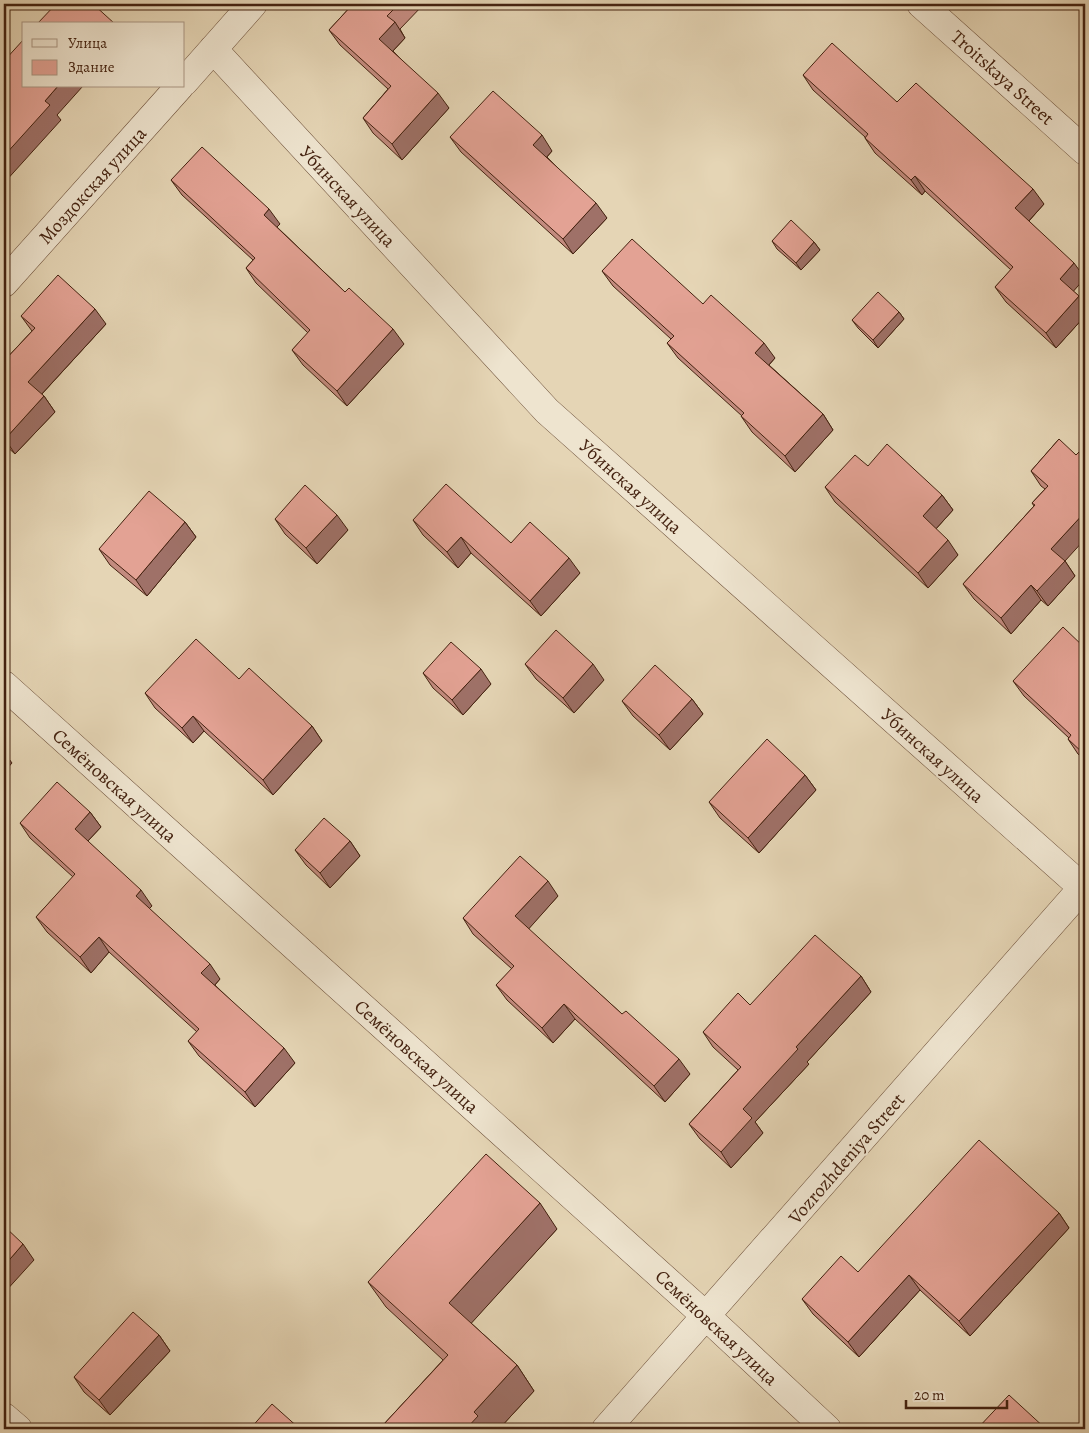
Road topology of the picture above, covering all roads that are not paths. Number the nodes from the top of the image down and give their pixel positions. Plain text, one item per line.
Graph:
1 (253, 4) edge
2 (920, 4) edge
3 (213, 49) junction
4 (185, 81) edge
5 (178, 88) edge
6 (1085, 151) edge
7 (4, 283) edge
8 (4, 685) edge
9 (1084, 887) edge
10 (707, 1317) junction
11 (4, 1417) edge
12 (18, 1429) edge
13 (606, 1429) edge
14 (827, 1429) edge

1 - 3 street
2 - 6 street, Troitskaya Street
3 - 4 street
3 - 9 street, Убинская улица
5 - 7 street, Моздокская улица
8 - 10 street, Семёновская улица
9 - 10 street, Vozrozhdeniya Street
10 - 13 street, Vozrozhdeniya Street
10 - 14 street, Семёновская улица
11 - 12 street

